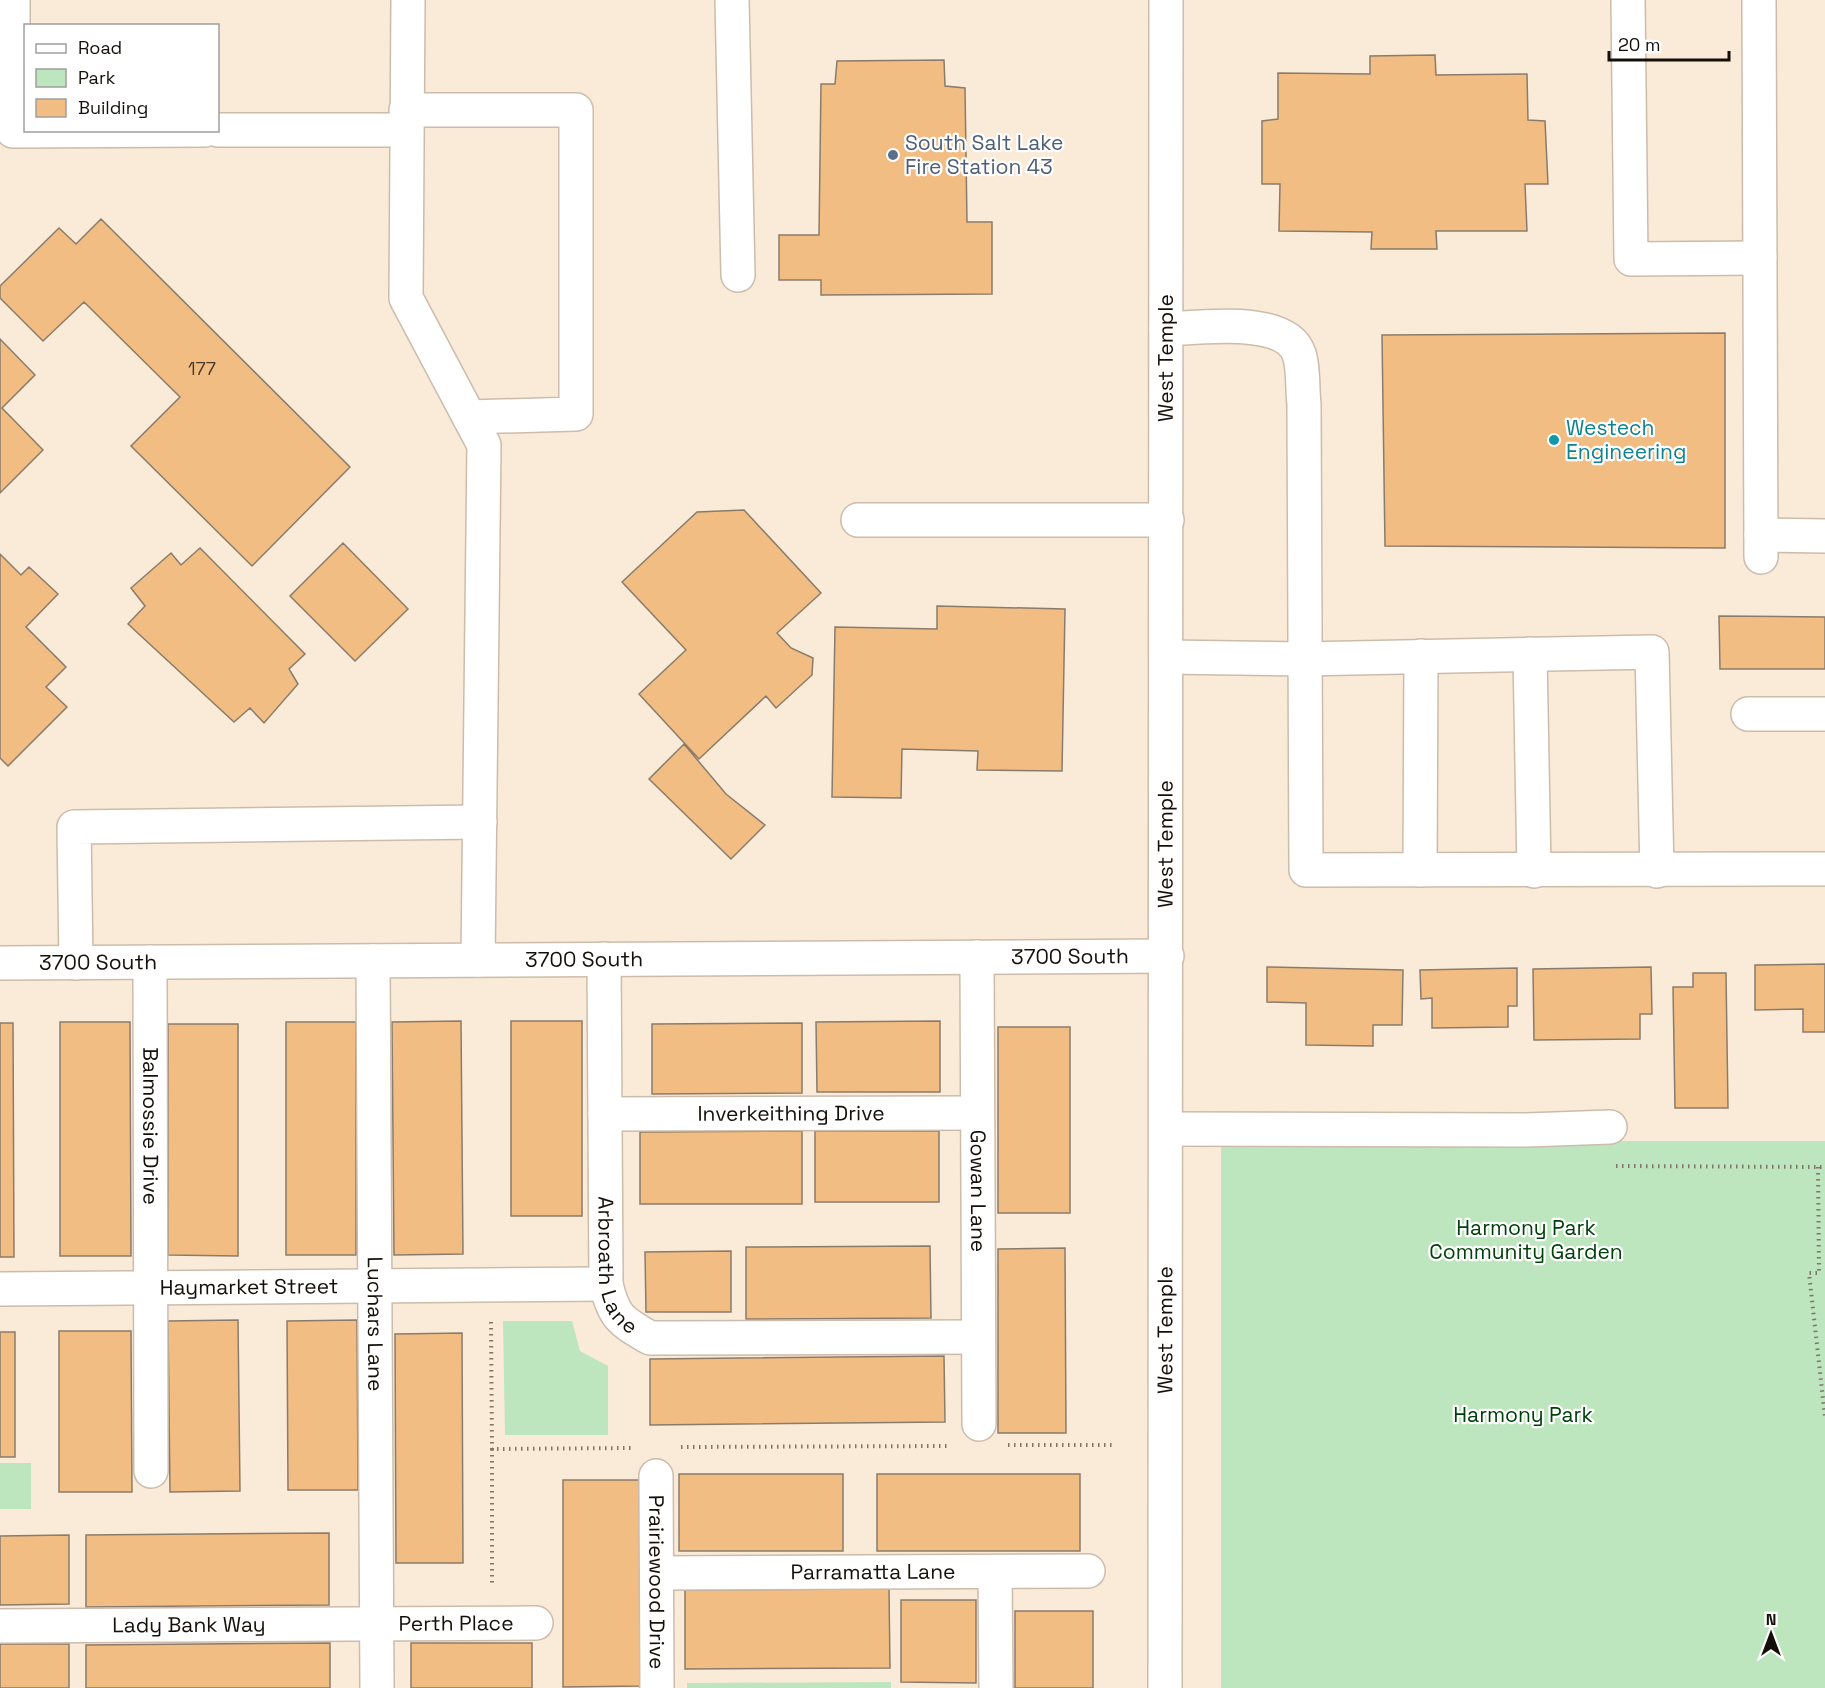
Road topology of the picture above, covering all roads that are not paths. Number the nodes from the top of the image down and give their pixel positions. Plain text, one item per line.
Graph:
1 (13, 0) edge
2 (408, 0) edge
3 (732, 0) edge
4 (1166, 0) edge
5 (1628, 0) edge
6 (1759, 0) edge
7 (406, 120) junction
8 (219, 130) edge
9 (24, 131) edge
10 (1760, 258) junction
11 (738, 274) dead end
12 (1166, 330) junction
13 (469, 417) junction
14 (858, 520) dead end
15 (1167, 520) junction
16 (1825, 536) edge
17 (1530, 654) junction
18 (1420, 656) junction
19 (1167, 657) junction
20 (1303, 659) junction
21 (1748, 714) dead end
22 (1825, 714) edge
23 (480, 822) junction
24 (1825, 869) edge
25 (1420, 870) junction
26 (1534, 871) junction
27 (1657, 871) junction
28 (1167, 956) junction
29 (977, 957) junction
30 (604, 959) junction
31 (478, 960) junction
32 (373, 961) junction
33 (150, 962) junction
34 (0, 963) edge
35 (76, 963) junction
36 (978, 1113) junction
37 (605, 1114) junction
38 (1610, 1127) dead end
39 (1167, 1130) junction
40 (606, 1284) junction
41 (375, 1286) junction
42 (150, 1288) junction
43 (0, 1289) edge
44 (978, 1337) junction
45 (969, 1435) road end
46 (151, 1471) dead end
47 (656, 1476) dead end
48 (1088, 1571) dead end
49 (995, 1572) junction
50 (657, 1573) junction
51 (377, 1623) junction
52 (536, 1623) dead end
53 (0, 1626) edge
54 (377, 1688) edge
55 (657, 1688) edge
56 (996, 1688) edge
57 (1165, 1688) edge

1 - 9 street
2 - 7 street
3 - 11 street
4 - 12 street, West Temple
5 - 10 street
6 - 10 street
7 - 8 street
7 - 13 street
7 - 13 street
10 - 16 street
12 - 15 street, West Temple
12 - 20 street
13 - 23 street
14 - 15 street
15 - 19 street, West Temple
17 - 18 street
17 - 26 street
17 - 27 street
18 - 20 street
18 - 25 street
19 - 20 street
19 - 28 street, West Temple
20 - 25 street
21 - 22 street
23 - 31 street
23 - 35 street
24 - 27 street
25 - 26 street
26 - 27 street
28 - 29 street, 3700 South
28 - 39 street, West Temple
29 - 30 street, 3700 South
29 - 36 street, Gowan Lane
30 - 31 street, 3700 South
30 - 37 street, Arbroath Lane
31 - 32 street, 3700 South
32 - 33 street, 3700 South
32 - 41 street, Luchars Lane
33 - 35 street, 3700 South
33 - 42 street, Balmossie Drive
34 - 35 street, 3700 South
36 - 37 street, Inverkeithing Drive
36 - 44 street, Gowan Lane
37 - 40 street, Arbroath Lane
38 - 39 street
39 - 57 street, West Temple
40 - 41 street, Haymarket Street
40 - 44 street, Arbroath Lane
41 - 42 street, Haymarket Street
41 - 51 street, Luchars Lane
42 - 43 street, Haymarket Street
42 - 46 street, Balmossie Drive
44 - 45 street, Gowan Lane
47 - 50 street, Prairiewood Drive
48 - 49 street, Parramatta Lane
49 - 50 street, Parramatta Lane
49 - 56 street
50 - 55 street, Prairiewood Drive
51 - 52 street, Perth Place
51 - 53 street, Lady Bank Way
51 - 54 street, Luchars Lane

